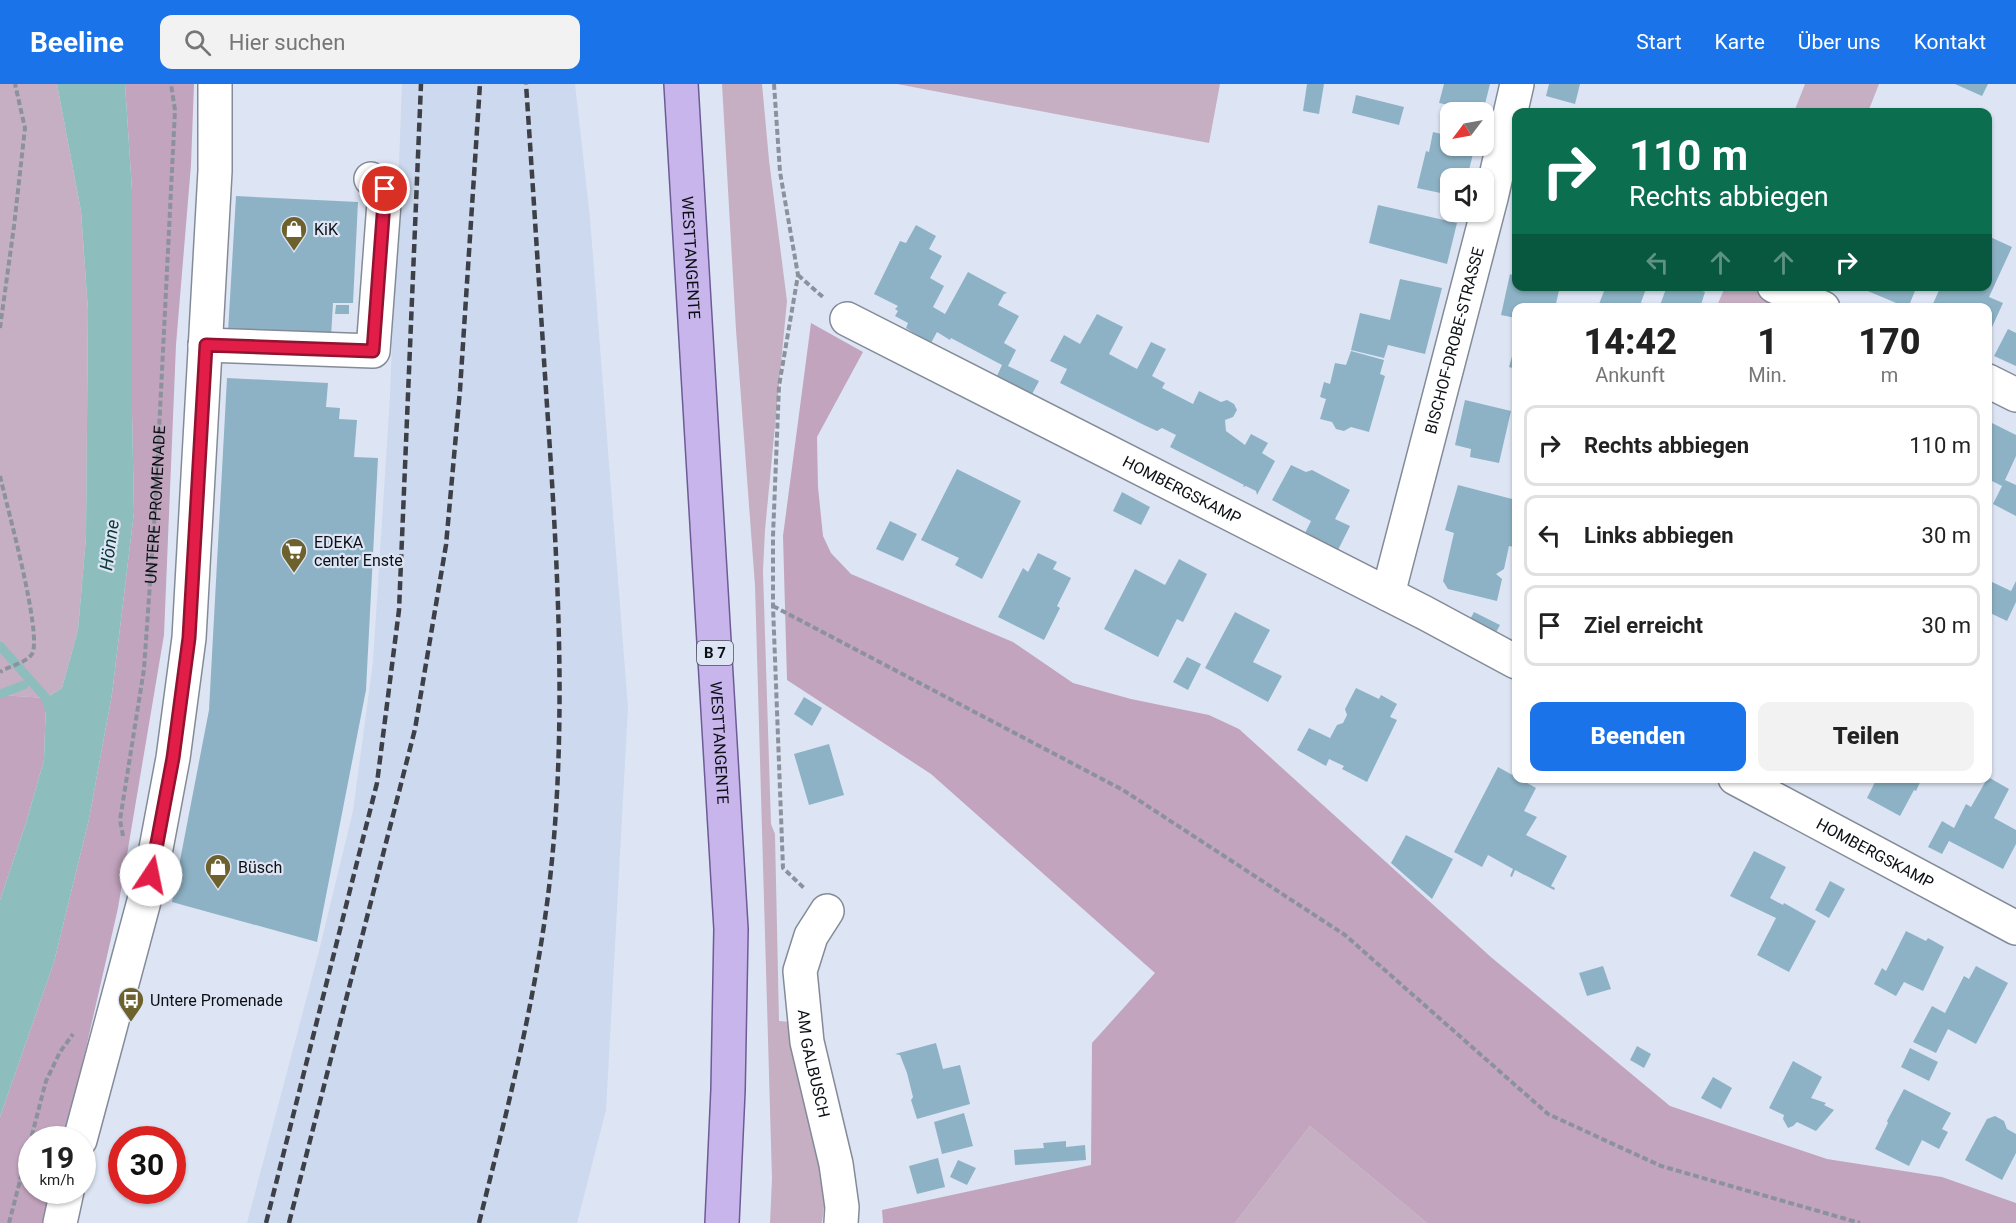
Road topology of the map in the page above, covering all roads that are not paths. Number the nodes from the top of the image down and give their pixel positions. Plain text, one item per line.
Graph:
1 (215, 84) edge
2 (681, 84) edge
3 (1517, 84) edge
4 (1514, 108) edge
5 (1512, 129) edge
6 (371, 179) dead end
7 (1504, 201) edge
8 (1785, 291) edge
9 (1812, 303) edge
10 (847, 319) dead end
11 (206, 345) junction
12 (1992, 383) edge
13 (2016, 395) edge
14 (1388, 594) junction
15 (1512, 660) edge
16 (1745, 783) edge
17 (827, 911) road end
18 (2016, 928) edge
19 (84, 1126) edge
20 (64, 1204) edge
21 (60, 1223) edge
22 (722, 1223) edge
23 (841, 1223) edge

1 - 11 street
2 - 22 main road, WESTTANGENTE / B 7
3 - 4 street, BISCHOF-DROBE-STRASSE
5 - 7 street, BISCHOF-DROBE-STRASSE
6 - 11 street
7 - 14 street, BISCHOF-DROBE-STRASSE
8 - 9 street
10 - 14 street, HOMBERGSKAMP
11 - 19 street
12 - 13 street
14 - 15 street, HOMBERGSKAMP
16 - 18 street, HOMBERGSKAMP
17 - 23 street, AM GALBUSCH
20 - 21 street

